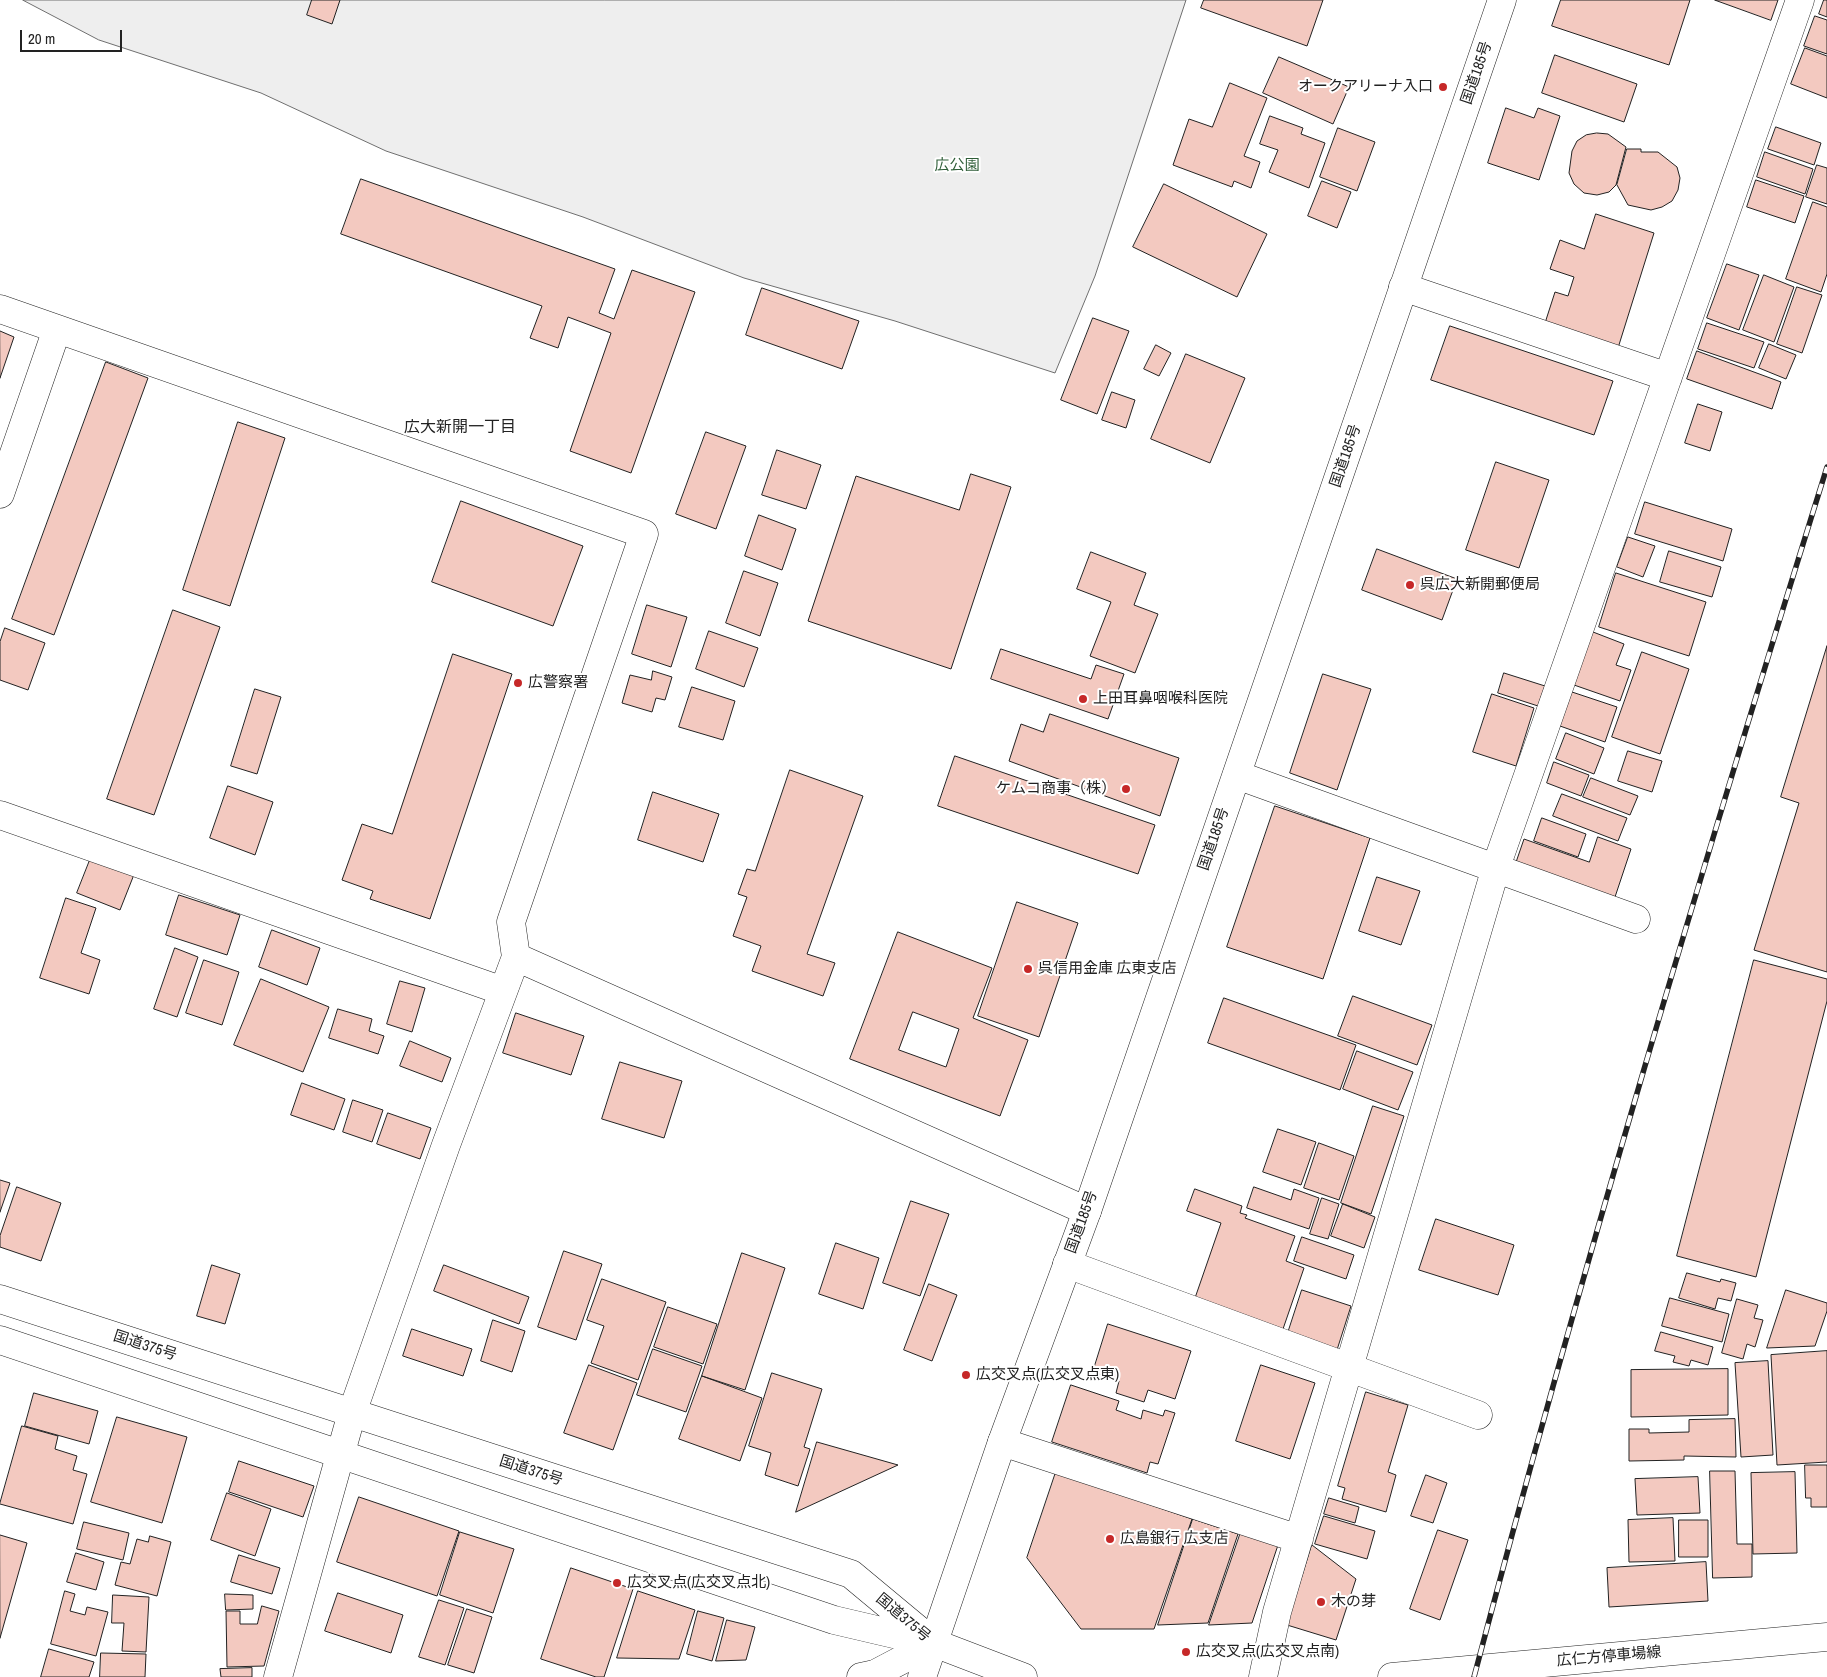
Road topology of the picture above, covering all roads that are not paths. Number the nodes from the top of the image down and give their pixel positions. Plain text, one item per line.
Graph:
1 (1502, 0) edge
2 (1800, 0) edge
3 (1403, 287) junction
4 (0, 309) edge
5 (57, 329) junction
6 (1668, 377) junction
7 (8, 447) edge
8 (0, 494) edge
9 (1236, 775) junction
10 (0, 815) edge
11 (1496, 868) junction
12 (1636, 919) dead end
13 (516, 957) junction
14 (503, 991) junction
15 (1087, 1211) junction
16 (1068, 1264) junction
17 (0, 1299) edge
18 (0, 1340) edge
19 (1350, 1367) junction
20 (352, 1414) junction
21 (1478, 1414) dead end
22 (1002, 1442) junction
23 (342, 1454) junction
24 (1299, 1539) junction
25 (1827, 1637) edge
26 (934, 1643) junction
27 (1430, 1675) edge
28 (278, 1677) edge
29 (861, 1677) edge
30 (922, 1677) edge
31 (1023, 1677) edge
32 (1263, 1677) edge
33 (1392, 1677) edge

1 - 3 main road, 国道185号
2 - 6 main road
3 - 6 main road
3 - 9 main road, 国道185号
4 - 5 main road
5 - 7 main road
5 - 13 main road
6 - 11 main road
7 - 8 main road
9 - 11 main road
9 - 15 main road, 国道185号
10 - 14 main road
11 - 12 main road
11 - 19 main road
13 - 14 main road
13 - 15 main road
14 - 20 main road
15 - 16 main road, 国道185号
16 - 19 main road
16 - 22 main road, 国道185号
17 - 20 main road, 国道375号
18 - 23 main road, 国道375号
19 - 21 main road
19 - 24 main road
20 - 23 main road
20 - 26 main road, 国道375号
22 - 24 main road
22 - 26 main road, 国道185号
23 - 26 main road, 国道375号
23 - 28 main road
24 - 32 main road
25 - 27 main road, 広仁方停車場線
26 - 29 main road
26 - 30 main road, 国道185号
26 - 31 main road
27 - 33 main road, 広仁方停車場線

